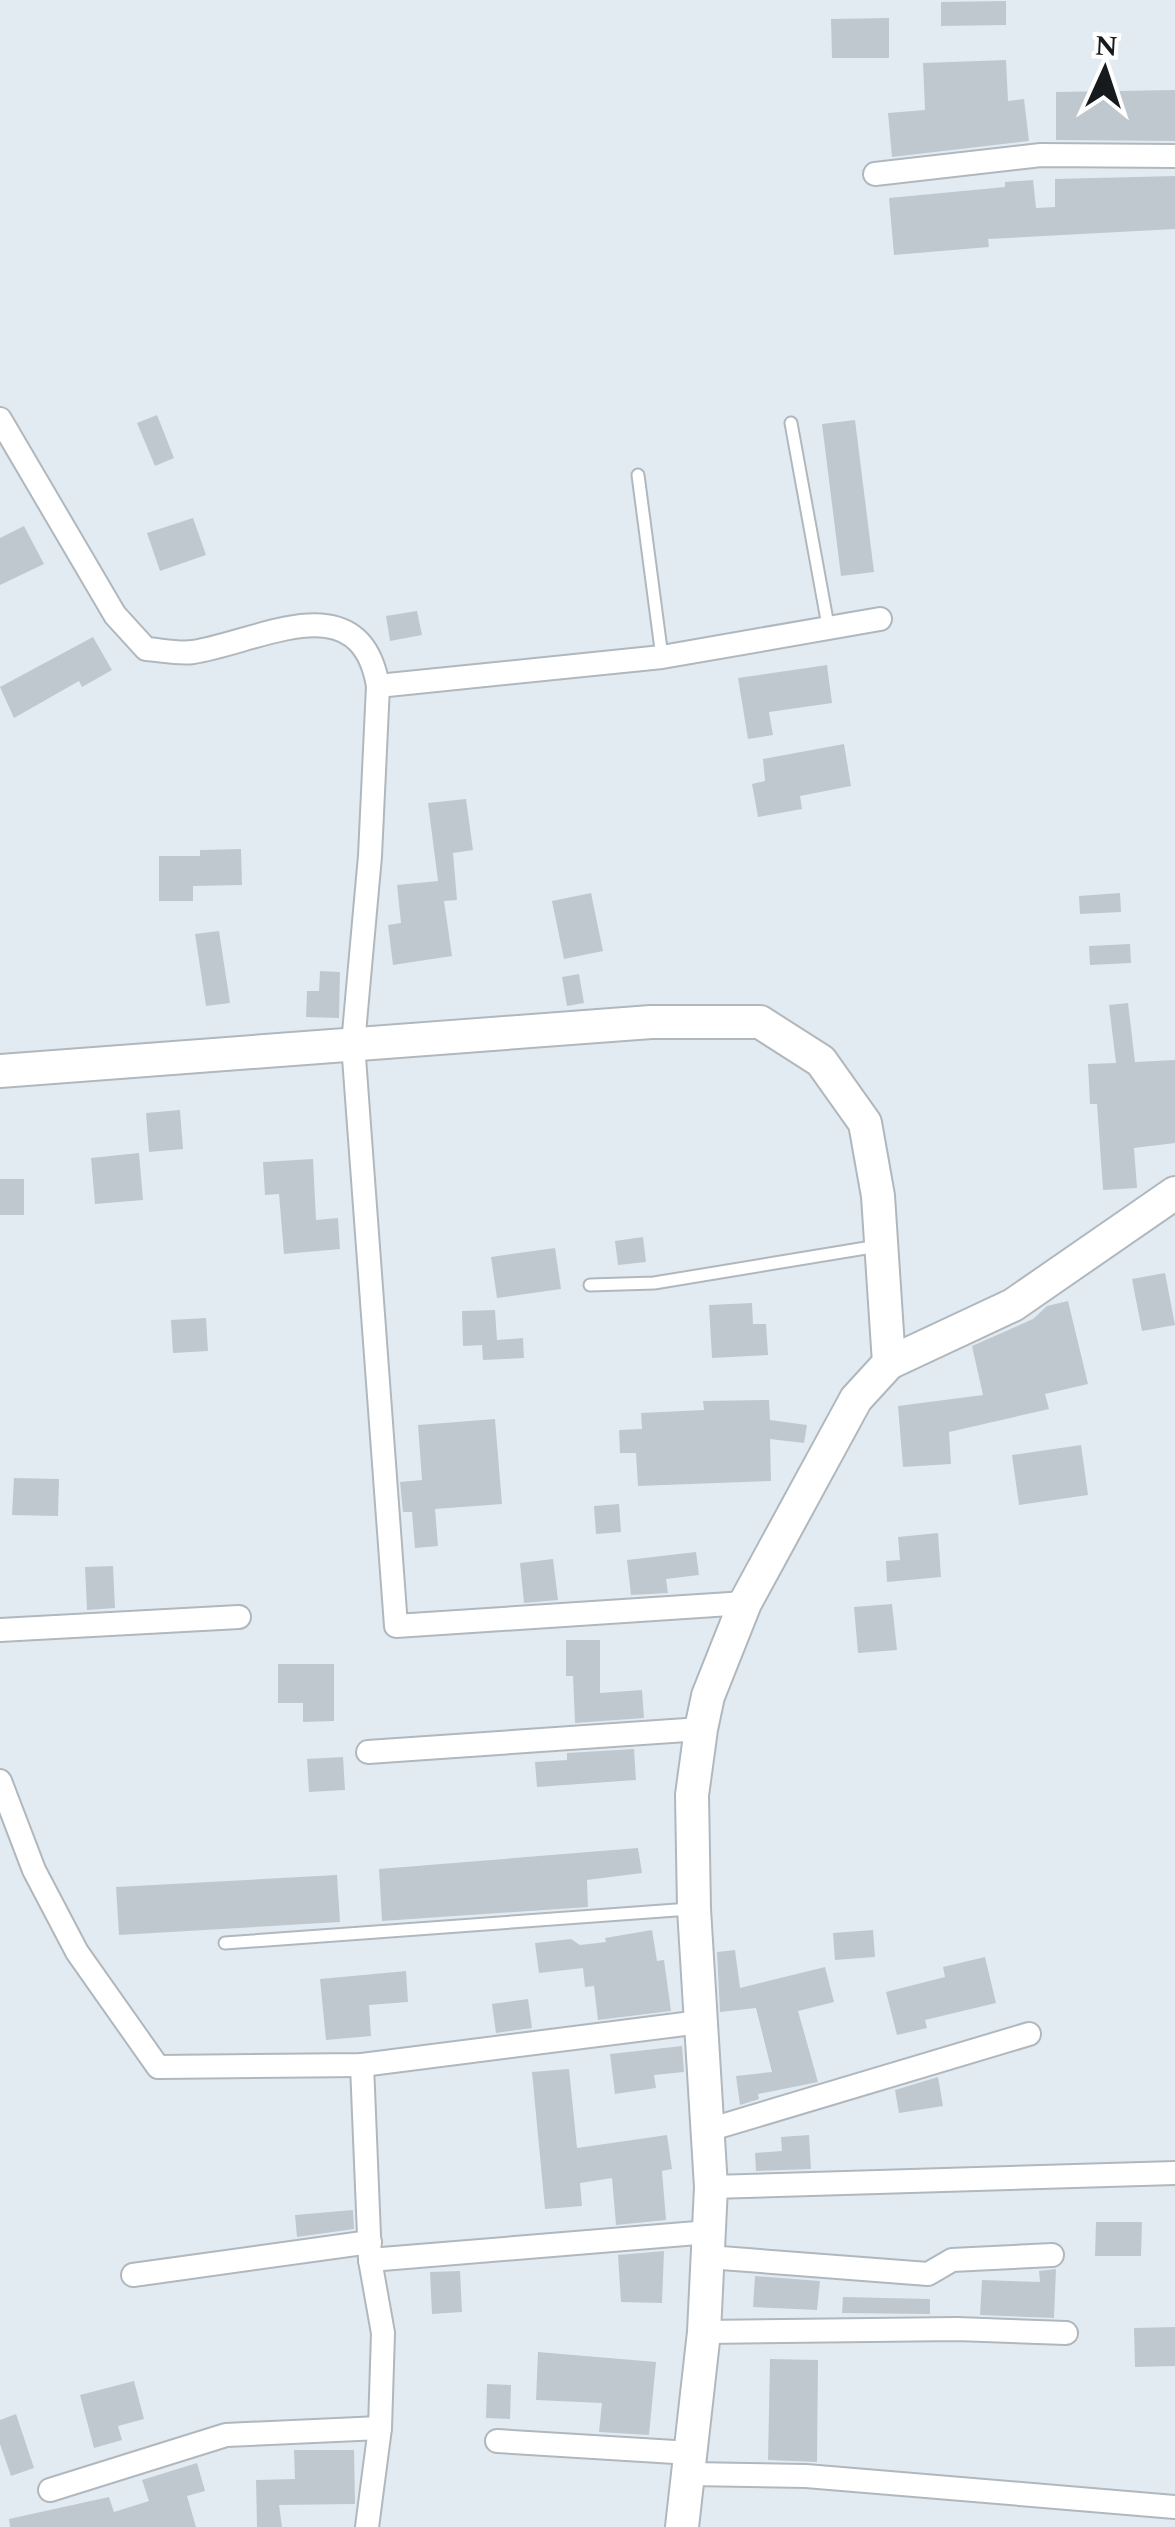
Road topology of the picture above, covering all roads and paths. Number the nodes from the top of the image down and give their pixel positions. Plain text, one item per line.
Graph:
1 (1175, 156) edge
2 (876, 174) dead end
3 (0, 419) edge
4 (791, 423) dead end
5 (638, 475) dead end
6 (880, 619) dead end
7 (830, 631) junction
8 (662, 657) junction
9 (378, 686) junction
10 (353, 1044) junction
11 (0, 1070) edge
12 (1175, 1192) edge
13 (882, 1245) junction
14 (590, 1285) dead end
15 (890, 1362) junction
16 (745, 1603) junction
17 (239, 1617) dead end
18 (0, 1630) edge
19 (701, 1729) junction
20 (368, 1752) dead end
21 (0, 1782) edge
22 (694, 1909) junction
23 (225, 1943) dead end
24 (700, 2022) junction
25 (1029, 2034) dead end
26 (362, 2065) junction
27 (708, 2130) junction
28 (1175, 2173) edge
29 (711, 2187) junction
30 (708, 2244) junction
31 (370, 2251) junction
32 (1052, 2255) dead end
33 (133, 2275) dead end
34 (704, 2332) junction
35 (1066, 2333) dead end
36 (380, 2428) junction
37 (497, 2441) dead end
38 (690, 2463) junction
39 (50, 2490) dead end
40 (1175, 2507) edge
41 (367, 2527) edge
42 (682, 2527) edge

1 - 2 street
3 - 9 street
4 - 7 lane
5 - 8 lane
6 - 7 street
7 - 8 street
8 - 9 street
9 - 10 street
10 - 11 street
10 - 13 street
10 - 16 street
12 - 15 street
13 - 14 lane
13 - 15 street
15 - 16 street
16 - 19 street
17 - 18 street
19 - 20 street
19 - 22 street
21 - 26 street
22 - 23 lane
22 - 24 street
24 - 26 street
24 - 27 street
25 - 27 street
26 - 31 street
27 - 29 street
28 - 29 street
29 - 30 street
30 - 31 street
30 - 32 street
30 - 34 street
31 - 33 street
31 - 36 street
34 - 35 street
34 - 38 street
36 - 39 street
36 - 41 street
37 - 38 street
38 - 40 street
38 - 42 street

